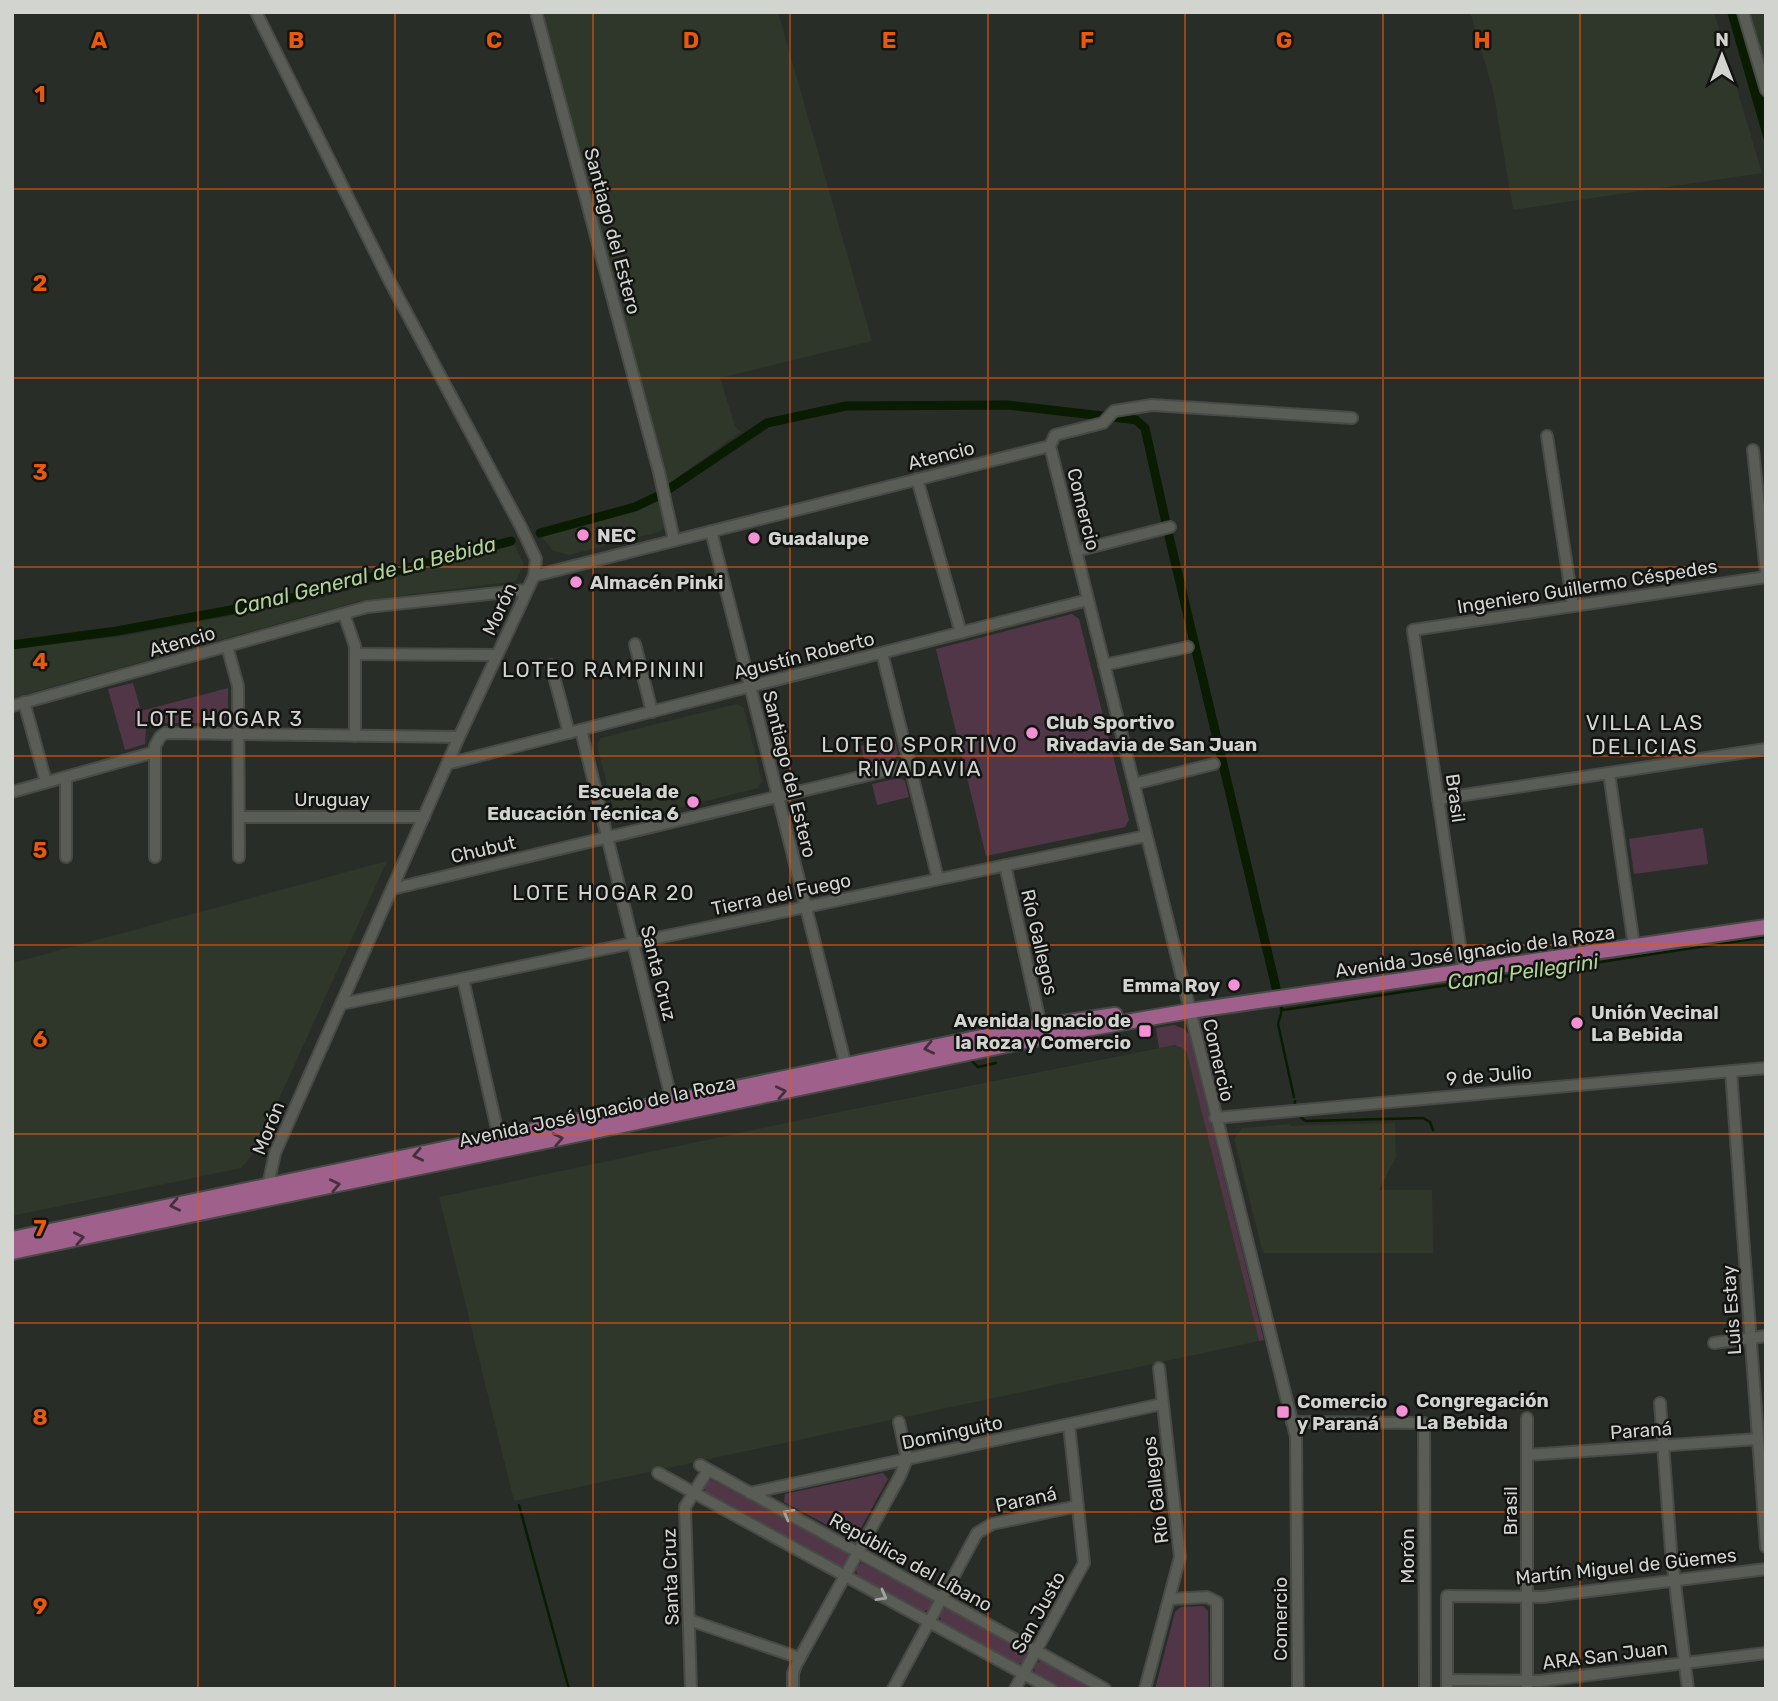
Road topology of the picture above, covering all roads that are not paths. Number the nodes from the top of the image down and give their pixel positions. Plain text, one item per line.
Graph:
1 (256, 12) edge
2 (536, 12) edge
3 (1744, 12) edge
4 (1766, 90) edge
5 (1352, 418) dead end
6 (1547, 436) dead end
7 (1050, 446) junction
8 (1753, 450) dead end
9 (918, 479) junction
10 (1170, 527) dead end
11 (711, 531) junction
12 (674, 540) junction
13 (1076, 551) junction
14 (1766, 575) edge
15 (534, 576) junction
16 (527, 590) junction
17 (1088, 600) junction
18 (1573, 606) junction
19 (344, 614) junction
20 (1413, 630) joint
21 (961, 633) junction
22 (635, 644) dead end
23 (227, 646) junction
24 (1188, 647) dead end
25 (882, 653) junction
26 (355, 654) junction
27 (496, 655) junction
28 (551, 665) dead end
29 (1104, 665) junction
30 (750, 687) junction
31 (24, 702) junction
32 (12, 706) edge
33 (652, 712) junction
34 (575, 731) junction
35 (239, 734) junction
36 (355, 736) junction
37 (459, 737) junction
38 (1766, 750) edge
39 (155, 752) junction
40 (447, 764) junction
41 (1214, 764) dead end
42 (910, 765) junction
43 (1609, 773) junction
44 (66, 777) junction
45 (46, 782) junction
46 (1134, 784) junction
47 (12, 792) edge
48 (778, 797) junction
49 (1438, 799) junction
50 (239, 817) junction
51 (424, 817) junction
52 (1146, 836) junction
53 (607, 838) junction
54 (66, 857) dead end
55 (155, 857) dead end
56 (239, 857) dead end
57 (1005, 865) junction
58 (938, 879) junction
59 (392, 889) junction
60 (806, 907) junction
61 (1766, 927) edge
62 (633, 943) junction
63 (1634, 946) junction
64 (1464, 972) junction
65 (463, 979) junction
66 (341, 1004) junction
67 (1190, 1011) junction
68 (1041, 1026) junction
69 (846, 1066) junction
70 (1766, 1068) edge
71 (1731, 1071) junction
72 (672, 1102) junction
73 (1215, 1118) junction
74 (499, 1138) junction
75 (267, 1193) junction
76 (12, 1239) edge
77 (12, 1252) edge
78 (1766, 1336) edge
79 (1751, 1338) junction
80 (1714, 1343) dead end
81 (1159, 1368) dead end
82 (1660, 1403) dead end
83 (1162, 1405) junction
84 (1527, 1418) dead end
85 (899, 1422) dead end
86 (1292, 1422) junction
87 (1069, 1424) junction
88 (1758, 1439) junction
89 (1663, 1446) junction
90 (1527, 1455) junction
91 (907, 1459) junction
92 (704, 1468) joint
93 (658, 1473) dead end
94 (694, 1493) junction
95 (750, 1493) junction
96 (1078, 1506) junction
97 (1766, 1547) edge
98 (859, 1553) junction
99 (1766, 1569) edge
100 (846, 1576) junction
101 (1675, 1580) junction
102 (1527, 1597) junction
103 (942, 1599) junction
104 (1169, 1599) junction
105 (689, 1620) junction
106 (929, 1622) junction
107 (1036, 1651) junction
108 (1766, 1653) edge
109 (800, 1658) junction
110 (1685, 1663) junction
111 (1024, 1674) junction
112 (1447, 1684) edge
113 (1527, 1685) edge
114 (691, 1689) edge
115 (793, 1689) edge
116 (893, 1689) edge
117 (1015, 1689) edge
118 (1051, 1689) edge
119 (1105, 1689) edge
120 (1145, 1689) edge
121 (1217, 1689) edge
122 (1298, 1689) edge
123 (1425, 1689) edge
124 (1688, 1689) edge

1 - 15 street, Morón
2 - 12 street, Santiago del Estero
3 - 4 street
5 - 7 street, Atencio
6 - 18 street
7 - 9 street, Atencio
7 - 13 street, Comercio
8 - 14 street
9 - 11 street, Atencio
9 - 21 street
10 - 13 street
11 - 12 street, Atencio
11 - 30 street, Santiago del Estero
12 - 15 street, Atencio
13 - 17 street, Comercio
14 - 18 street, Ingeniero Guillermo Céspedes
15 - 16 street, Morón
16 - 19 street, Atencio
16 - 27 street, Morón
17 - 21 street, Agustín Roberto
17 - 29 street, Comercio
18 - 20 street, Ingeniero Guillermo Céspedes
19 - 23 street, Atencio
19 - 26 street
20 - 49 street, Brasil
21 - 25 street, Agustín Roberto
22 - 33 street
23 - 31 street, Atencio
23 - 35 street
24 - 29 street
25 - 30 street, Agustín Roberto
25 - 42 street
26 - 27 street
26 - 36 street
27 - 37 street, Morón
28 - 34 street, Santa Cruz
29 - 46 street, Comercio
30 - 33 street, Agustín Roberto
30 - 48 street, Santiago del Estero
31 - 32 street, Atencio
31 - 45 street
33 - 34 street, Agustín Roberto
34 - 40 street, Agustín Roberto
34 - 53 street, Santa Cruz
35 - 36 street
35 - 39 street
35 - 50 street
36 - 37 street
37 - 40 street, Morón
38 - 43 street
39 - 44 street
39 - 55 street
40 - 51 street, Morón
41 - 46 street
42 - 48 street, Chubut
42 - 58 street
43 - 49 street
43 - 63 street
44 - 45 street
44 - 54 street
45 - 47 street
46 - 52 street, Comercio
48 - 53 street, Chubut
48 - 60 street, Santiago del Estero
49 - 64 street, Brasil
50 - 51 street, Uruguay
50 - 56 street
51 - 59 street, Morón
52 - 57 street, Tierra del Fuego
52 - 67 street, Comercio
53 - 59 street, Chubut
53 - 62 street, Santa Cruz
57 - 58 street, Tierra del Fuego
57 - 68 street, Río Gallegos
58 - 60 street, Tierra del Fuego
59 - 66 street, Morón
60 - 62 street, Tierra del Fuego
60 - 69 street, Santiago del Estero
61 - 63 main road, Avenida José Ignacio de la Roza
62 - 65 street, Tierra del Fuego
62 - 72 street, Santa Cruz
63 - 64 main road, Avenida José Ignacio de la Roza
64 - 67 main road, Avenida José Ignacio de la Roza
65 - 66 street, Tierra del Fuego
65 - 74 street
66 - 75 street, Morón
67 - 68 main road, Avenida José Ignacio de la Roza
67 - 73 street, Comercio
75 -> 67 main road, Avenida José Ignacio de la Roza
68 -> 69 main road, Avenida José Ignacio de la Roza
69 - 72 main road, Avenida José Ignacio de la Roza
70 - 71 street, 9 de Julio
71 - 73 street, 9 de Julio
71 - 79 street, Luis Estay
72 - 74 main road, Avenida José Ignacio de la Roza
73 - 86 street, Comercio
74 -> 75 main road, Avenida José Ignacio de la Roza
75 -> 76 main road, Avenida José Ignacio de la Roza
77 -> 75 main road, Avenida José Ignacio de la Roza
78 - 79 street
79 - 80 street
79 - 88 street, Luis Estay
81 - 83 street, Río Gallegos
82 - 89 street
83 - 87 street, Dominguito
83 - 104 street, Río Gallegos
84 - 90 street, Brasil
85 - 91 street
86 - 122 street, Comercio
86 - 123 street, Morón
87 - 91 street, Dominguito
87 - 96 street, San Justo
88 - 89 street, Paraná
88 - 97 street, Luis Estay
89 - 90 street, Paraná
89 - 101 street
90 - 102 street, Brasil
91 - 95 street, Dominguito
91 - 98 street
92 - 94 street, Santa Cruz
92 - 95 street, República del Líbano
93 - 94 street
94 - 100 street
94 - 105 street, Santa Cruz
98 -> 95 street, República del Líbano
96 - 103 street, Paraná
96 - 107 street, San Justo
98 - 100 street
98 - 103 street, República del Líbano
99 - 101 street, Martín Miguel de Güemes
100 -> 106 street
100 - 109 street
101 - 102 street, Martín Miguel de Güemes
101 - 110 street
102 - 112 street, Martín Miguel de Güemes
102 - 113 street, Brasil
103 - 106 street
103 - 107 street, República del Líbano
104 - 120 street, Río Gallegos
104 - 121 street
105 - 109 street
105 - 114 street, Santa Cruz
106 - 111 street
106 - 116 street
107 - 111 street, San Justo
107 - 119 street, República del Líbano
108 - 110 street, ARA San Juan
109 - 115 street
110 - 113 street, ARA San Juan
110 - 124 street
111 - 117 street, San Justo
111 - 118 street
112 - 113 street, ARA San Juan

